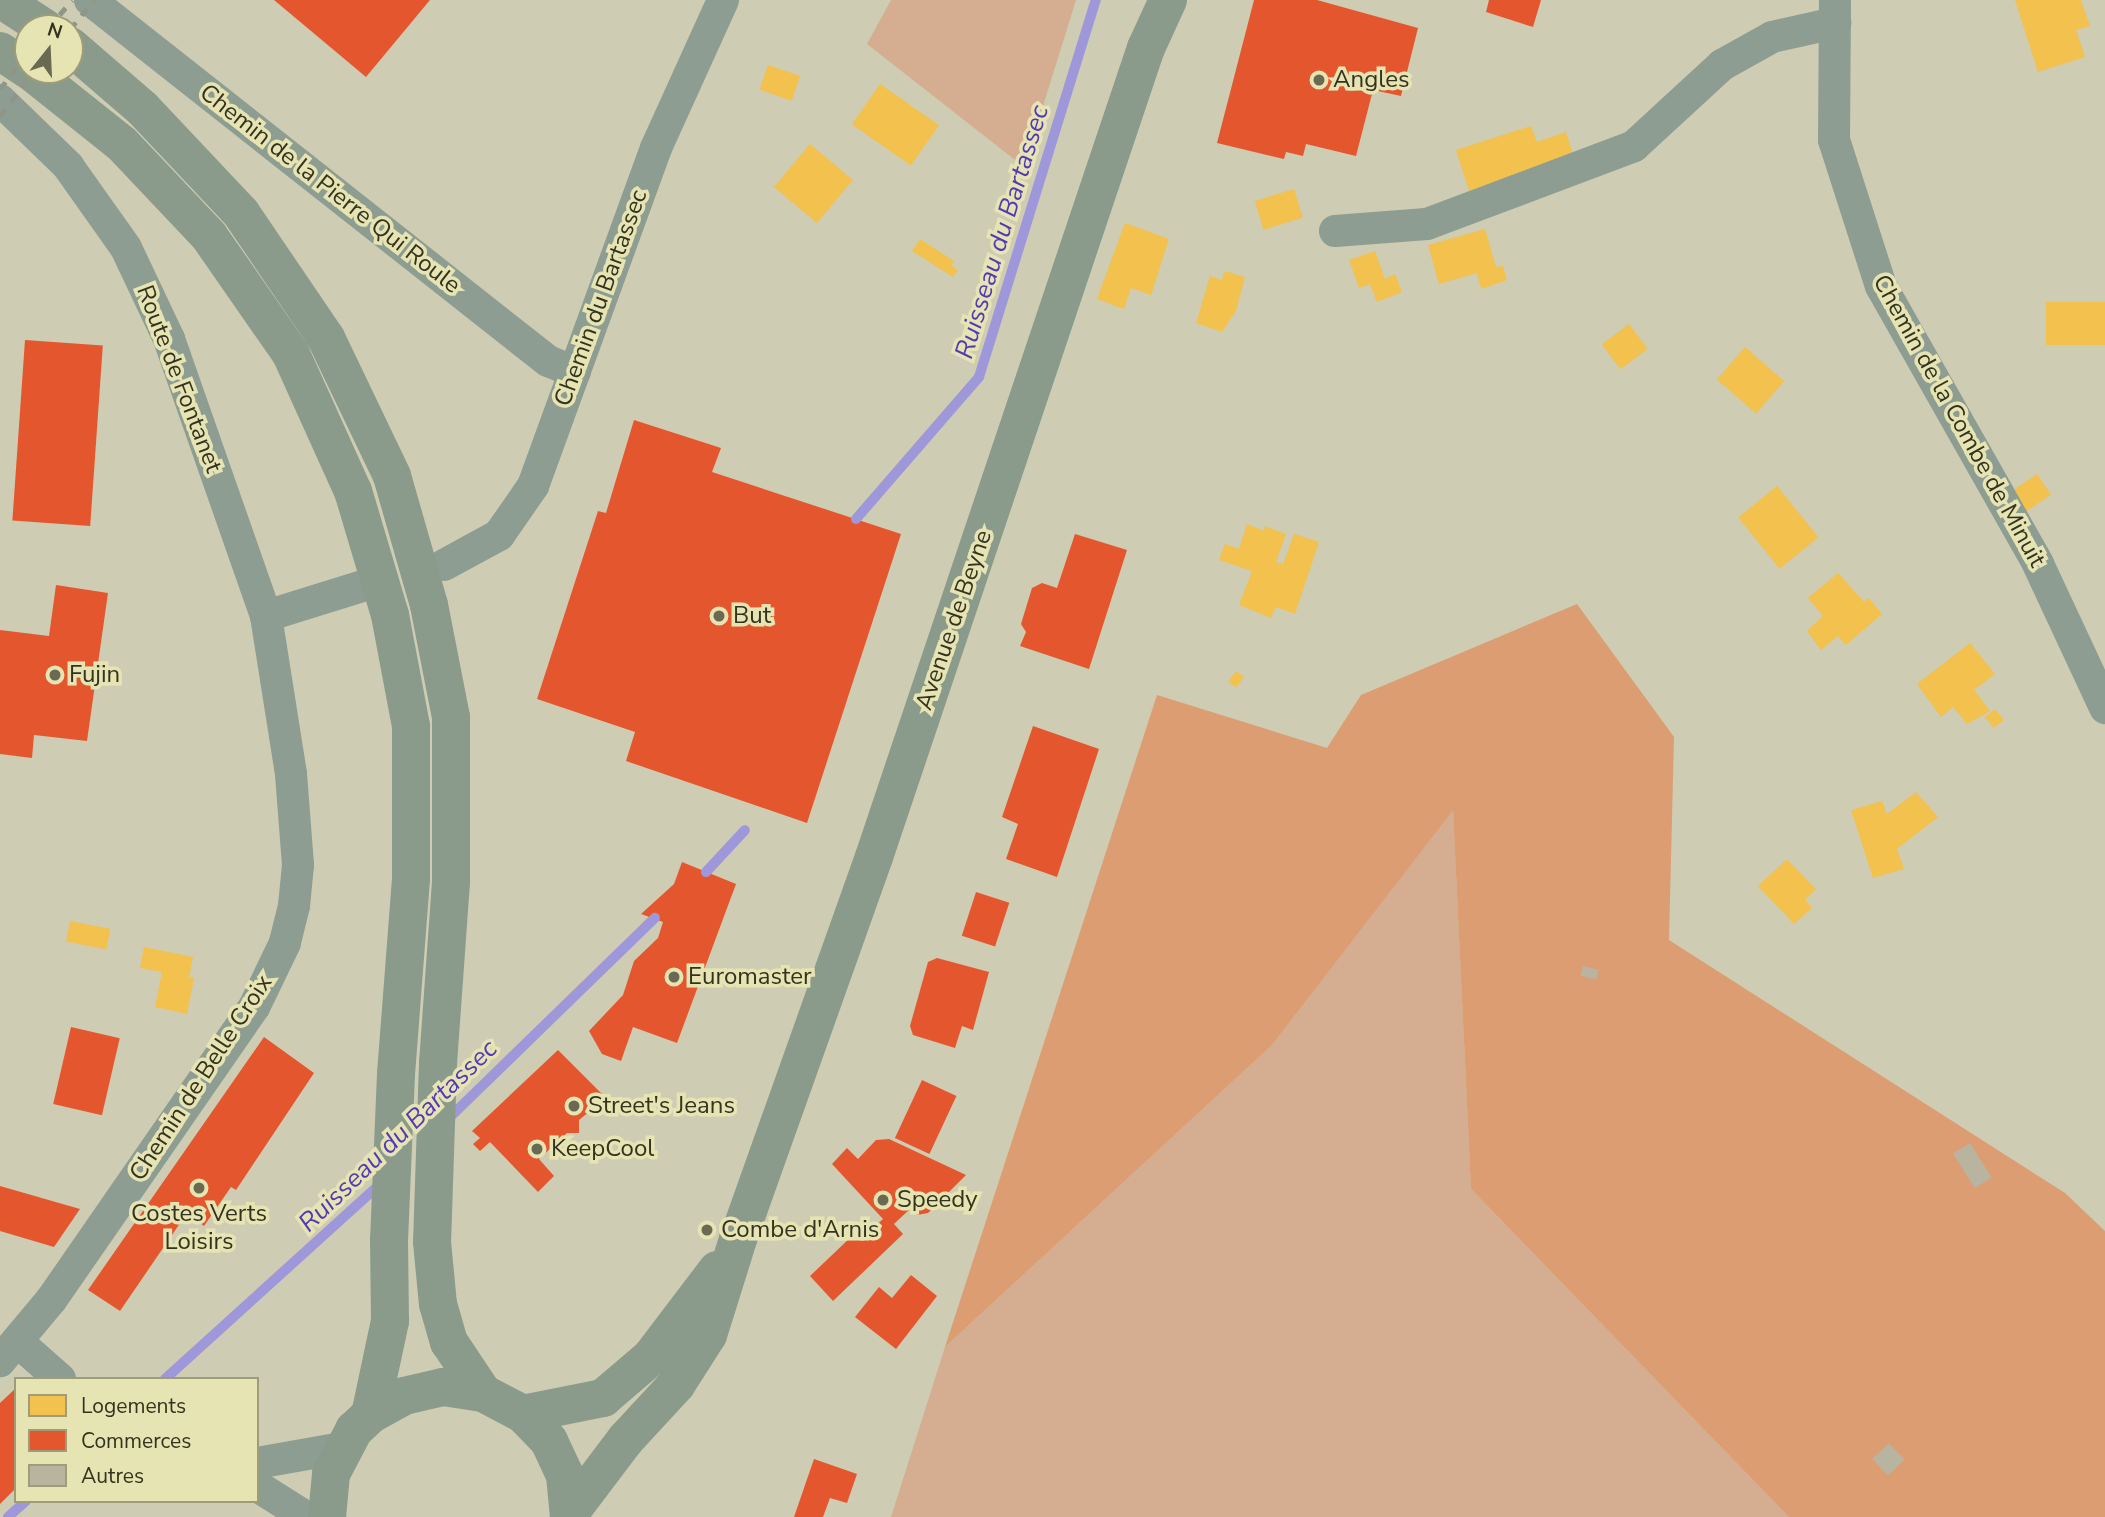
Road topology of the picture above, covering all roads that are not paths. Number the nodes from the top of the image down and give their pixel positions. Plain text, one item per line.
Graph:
1 (2, 0) edge
2 (90, 0) edge
3 (723, 0) edge
4 (1168, 0) edge
5 (1835, 11) edge
6 (24, 14) edge
7 (84, 58) edge
8 (46, 84) edge
9 (0, 100) edge
10 (1335, 231) dead end
11 (575, 372) junction
12 (444, 565) dead end
13 (363, 586) dead end
14 (266, 616) junction
15 (2105, 708) edge
16 (738, 1239) junction
17 (9, 1351) edge
18 (56, 1377) edge
19 (483, 1393) junction
20 (523, 1414) junction
21 (370, 1415) junction
22 (342, 1448) junction
23 (259, 1463) edge
24 (259, 1487) edge
25 (569, 1515) edge
26 (306, 1517) edge
27 (327, 1517) edge

1 - 6 main road
2 - 11 street, Chemin de la Pierre Qui Roule
3 - 11 street, Chemin du Bartassec
4 - 16 main road, Avenue de Beyne
5 - 10 street
5 - 15 street, Chemin de la Combe de Minuit
7 - 19 main road
8 - 21 main road
9 - 14 street, Route de Fontanet
11 - 12 street, Chemin du Bartassec
13 - 14 street
14 - 17 street, Chemin de Belle Croix
16 - 20 main road, Avenue de Beyne
16 - 25 main road, Avenue de Beyne
17 - 18 street, Chemin de Belle Croix
19 - 20 main road
19 - 21 main road
20 - 25 main road
21 - 22 main road
22 - 23 street
22 - 27 main road
24 - 26 street

